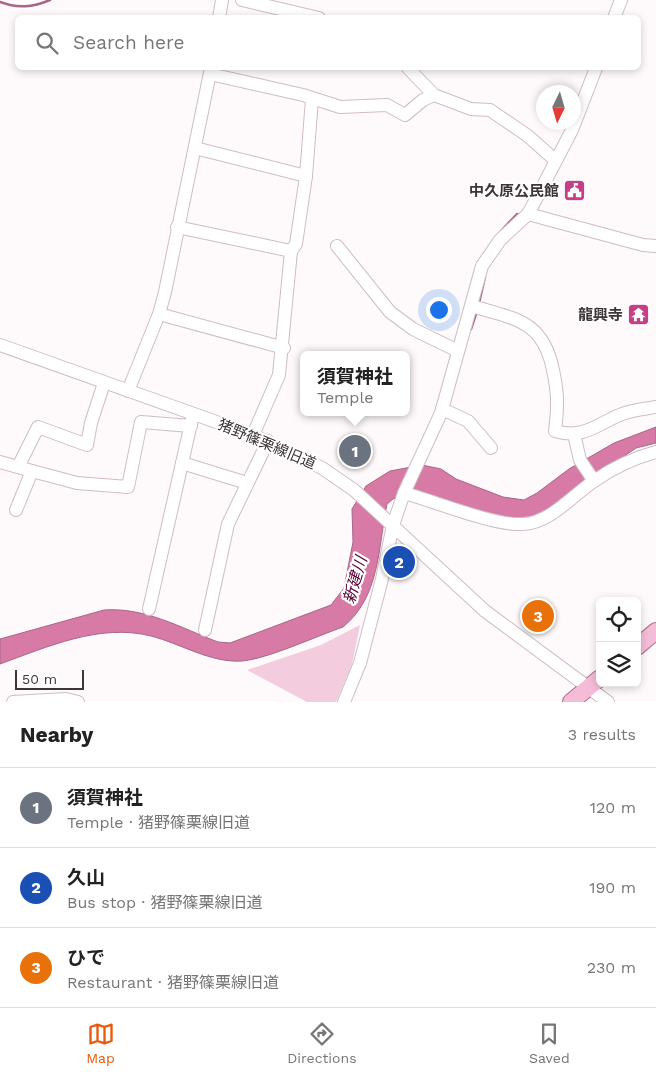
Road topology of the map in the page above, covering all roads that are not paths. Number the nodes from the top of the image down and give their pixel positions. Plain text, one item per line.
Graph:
1 (222, 0) edge
2 (242, 0) edge
3 (620, 0) edge
4 (220, 15) edge
5 (306, 15) edge
6 (615, 15) edge
7 (410, 70) edge
8 (595, 70) edge
9 (211, 71) edge
10 (434, 95) junction
11 (312, 99) junction
12 (194, 148) junction
13 (555, 160) junction
14 (306, 176) junction
15 (528, 214) junction
16 (177, 227) junction
17 (336, 246) dead end
18 (656, 246) edge
19 (291, 251) junction
20 (472, 306) junction
21 (159, 314) junction
22 (0, 345) edge
23 (284, 348) junction
24 (458, 351) junction
25 (104, 383) junction
26 (128, 391) junction
27 (656, 408) edge
28 (442, 410) junction
29 (192, 420) junction
30 (574, 434) junction
31 (253, 435) junction
32 (268, 441) junction
33 (491, 448) dead end
34 (656, 452) edge
35 (0, 462) edge
36 (182, 463) junction
37 (18, 467) junction
38 (32, 471) junction
39 (594, 481) junction
40 (248, 483) junction
41 (404, 493) junction
42 (16, 510) dead end
43 (393, 526) junction
44 (149, 609) dead end
45 (205, 630) dead end
46 (656, 631) edge
47 (641, 644) edge
48 (594, 683) edge
49 (13, 702) edge
50 (78, 702) edge
51 (344, 702) edge
52 (571, 702) edge
53 (608, 702) edge

1 - 4 street
2 - 5 street
3 - 6 street
7 - 10 street
8 - 13 street
9 - 11 street
9 - 12 street
10 - 11 street
10 - 13 street
11 - 14 street
12 - 14 street
12 - 16 street
13 - 15 street
14 - 19 street
15 - 18 street
15 - 20 street
16 - 19 street
16 - 21 street
17 - 24 street
19 - 23 street
20 - 24 street
20 - 30 street
21 - 23 street
21 - 26 street
22 - 25 street, 猪野篠栗線旧道
23 - 31 street
24 - 28 street
25 - 26 street, 猪野篠栗線旧道
25 - 37 street
26 - 29 street, 猪野篠栗線旧道
27 - 30 street
28 - 33 street
28 - 41 street
29 - 31 street, 猪野篠栗線旧道
29 - 36 street
29 - 38 street
30 - 39 street
31 - 32 street, 猪野篠栗線旧道
32 - 40 street
32 - 43 street, 猪野篠栗線旧道
34 - 39 street
35 - 37 street
36 - 40 street
36 - 44 street
37 - 38 street
38 - 42 street
39 - 41 street
40 - 45 street
41 - 43 street
43 - 48 street, 猪野篠栗線旧道
43 - 51 street
46 - 47 main road
48 - 52 main road
48 - 53 street, 猪野篠栗線旧道
49 - 50 street

